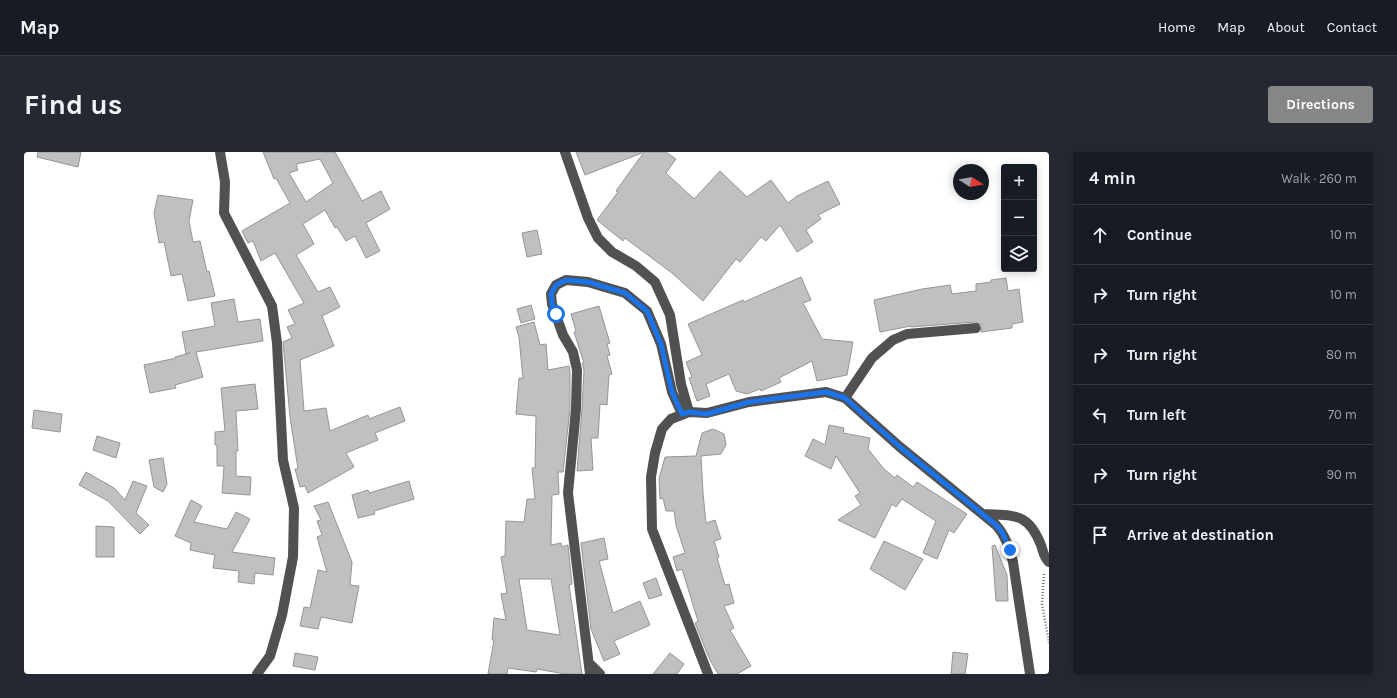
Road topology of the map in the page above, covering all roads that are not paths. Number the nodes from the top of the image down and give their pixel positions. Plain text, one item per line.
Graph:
1 (220, 152) edge
2 (565, 152) edge
3 (976, 328) dead end
4 (845, 398) junction
5 (686, 413) junction
6 (983, 514) junction
7 (1048, 561) edge
8 (589, 663) junction
9 (257, 674) edge
10 (590, 674) edge
11 (600, 674) edge
12 (708, 674) edge
13 (1030, 674) edge

1 - 9 street
2 - 5 street
3 - 4 street
4 - 5 street
4 - 6 street
5 - 8 street
5 - 12 street
6 - 7 street
6 - 13 street
8 - 10 street
8 - 11 street

